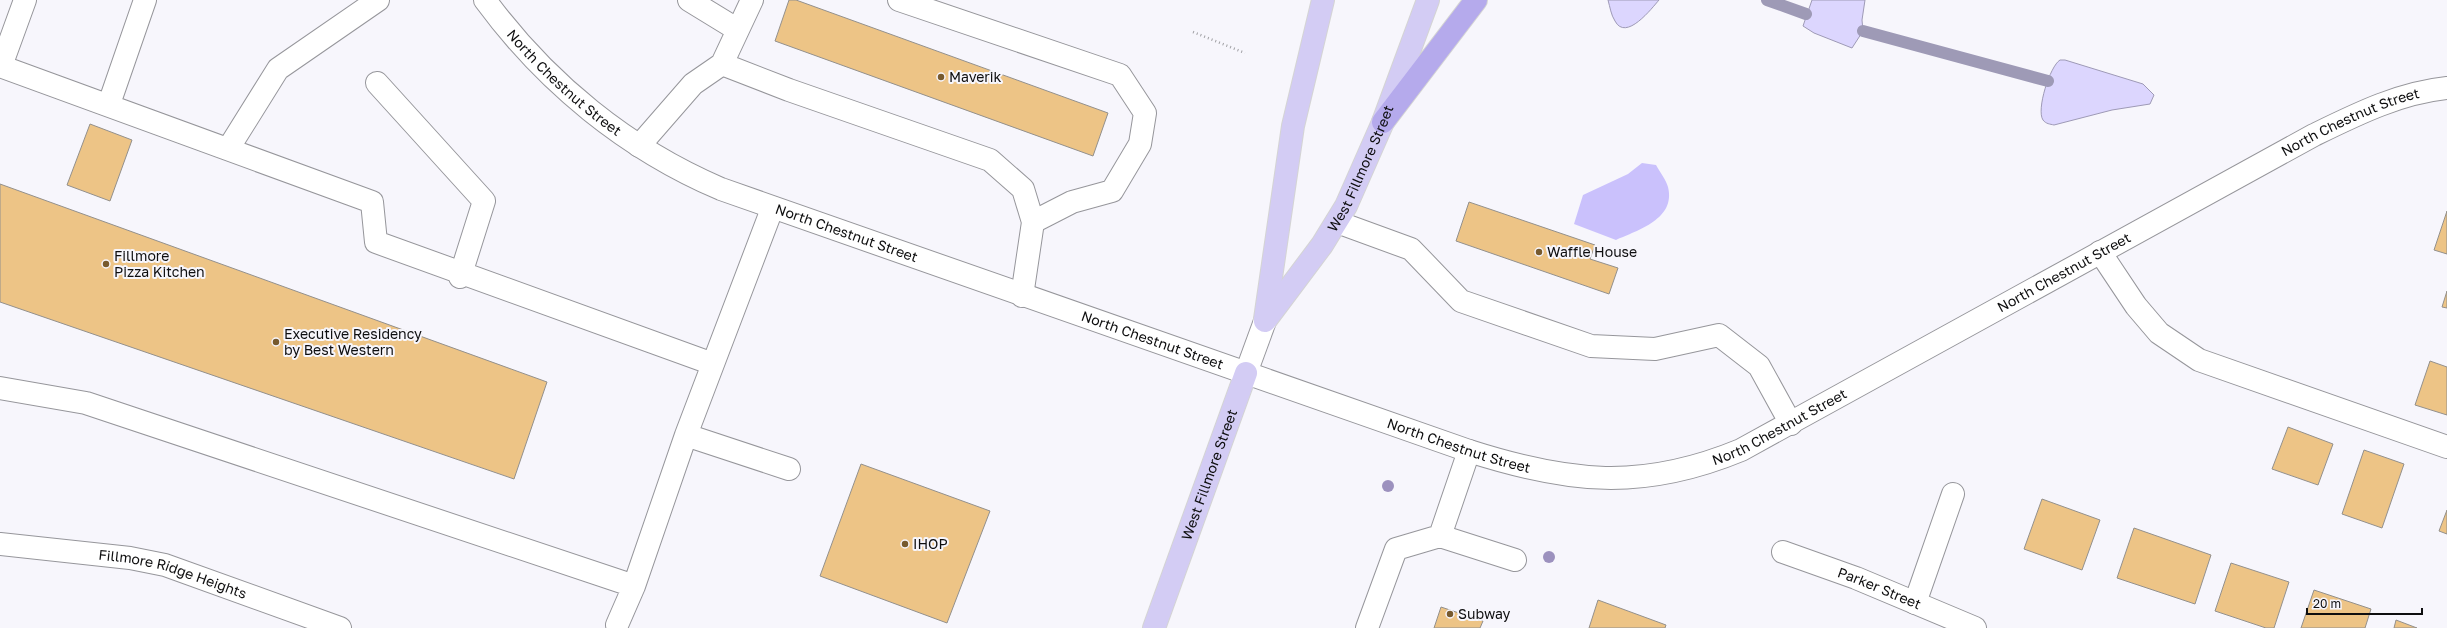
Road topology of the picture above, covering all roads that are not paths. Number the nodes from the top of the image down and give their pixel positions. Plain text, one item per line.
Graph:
1 (26, 0) edge
2 (145, 0) edge
3 (378, 0) edge
4 (485, 0) edge
5 (689, 0) edge
6 (752, 0) edge
7 (899, 0) edge
8 (1323, 0) edge
9 (1428, 0) edge
10 (1476, 0) edge
11 (738, 30) junction
12 (722, 64) junction
13 (1, 66) edge
14 (377, 83) dead end
15 (2447, 88) edge
16 (109, 104) junction
17 (1383, 122) junction
18 (639, 146) junction
19 (228, 149) junction
20 (772, 209) junction
21 (1033, 222) junction
22 (1337, 222) junction
23 (2100, 252) junction
24 (461, 275) junction
25 (1022, 296) junction
26 (1265, 320) junction
27 (713, 364) junction
28 (1246, 373) junction
29 (0, 388) edge
30 (1791, 424) junction
31 (686, 435) junction
32 (2447, 447) edge
33 (1469, 451) junction
34 (789, 469) dead end
35 (1953, 494) dead end
36 (1440, 536) junction
37 (0, 544) edge
38 (1784, 552) dead end
39 (1515, 560) dead end
40 (634, 586) junction
41 (1915, 603) junction
42 (617, 625) dead end
43 (340, 628) edge
44 (1154, 628) edge
45 (1367, 628) edge
46 (1975, 628) edge

1 - 13 main road
2 - 16 main road
3 - 19 main road
4 - 18 main road, North Chestnut Street
5 - 11 main road
6 - 11 main road
7 - 21 main road
8 - 26 main road, West Fillmore Street
9 - 17 main road, West Fillmore Street
10 - 17 highway
11 - 12 main road
12 - 18 main road
12 - 21 main road
13 - 16 main road
14 - 24 main road
15 - 23 main road, North Chestnut Street
16 - 19 main road
17 - 22 main road, West Fillmore Street
18 - 20 main road, North Chestnut Street
19 - 24 main road
20 - 25 main road, North Chestnut Street
20 - 27 main road
21 - 25 main road
22 - 26 main road, West Fillmore Street
22 - 30 main road
23 - 30 main road, North Chestnut Street
23 - 32 main road
24 - 27 main road
25 - 28 main road, North Chestnut Street
26 - 28 main road, West Fillmore Street
27 - 31 main road
28 - 33 main road, North Chestnut Street
28 - 44 main road, West Fillmore Street
29 - 40 main road
30 - 33 main road, North Chestnut Street
31 - 34 main road
31 - 40 main road
33 - 36 main road
35 - 41 main road
36 - 39 main road
36 - 45 main road
37 - 43 main road, Fillmore Ridge Heights
38 - 41 main road, Parker Street
40 - 42 main road
41 - 46 main road, Parker Street

